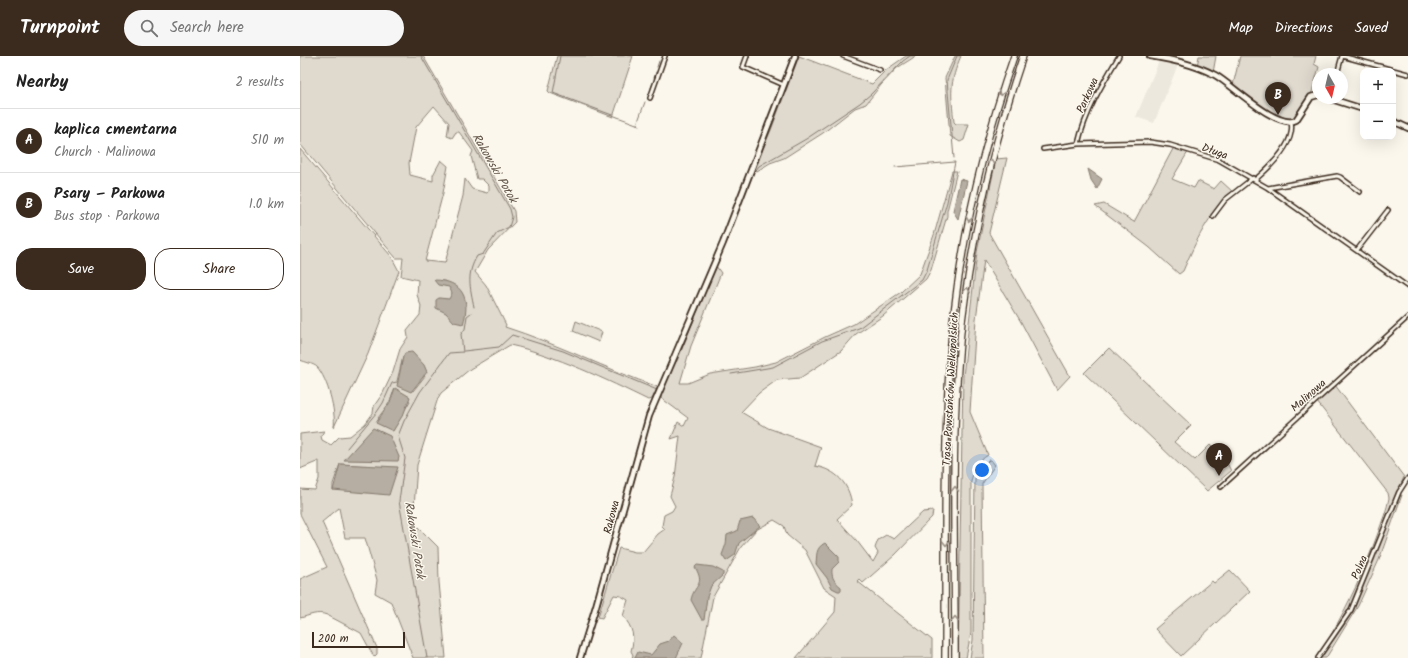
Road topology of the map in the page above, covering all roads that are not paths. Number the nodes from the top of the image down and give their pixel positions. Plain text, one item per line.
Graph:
1 (665, 56) edge
2 (747, 56) edge
3 (795, 56) edge
4 (843, 56) edge
5 (1014, 56) edge
6 (1023, 56) edge
7 (1118, 56) edge
8 (1150, 56) edge
9 (1342, 56) edge
10 (1339, 68) edge
11 (880, 70) dead end
12 (1408, 74) edge
13 (784, 85) junction
14 (1312, 97) edge
15 (650, 98) dead end
16 (1348, 104) edge
17 (1360, 108) edge
18 (1291, 122) junction
19 (1396, 122) edge
20 (1408, 128) edge
21 (1078, 144) junction
22 (1043, 149) dead end
23 (1254, 179) junction
24 (1268, 188) junction
25 (1360, 192) dead end
26 (1388, 210) dead end
27 (1213, 216) dead end
28 (1357, 250) junction
29 (1408, 287) edge
30 (1408, 317) edge
31 (1408, 478) edge
32 (1221, 487) dead end
33 (580, 658) edge
34 (945, 658) edge
35 (955, 658) edge
36 (1318, 658) edge

1 - 15 street
2 - 13 street
3 - 13 street, Rakowa
4 - 11 street
5 -> 34 highway, Trasa Powstańców Wielkopolskich
35 -> 6 highway, Trasa Powstańców Wielkopolskich
7 - 21 street, Parkowa
8 - 18 street
9 - 10 street
9 - 12 street
13 - 33 street, Rakowa
14 - 18 street
16 - 17 street
18 - 23 street
19 - 20 street
21 - 22 street, Długa
21 - 23 street, Długa
23 - 24 street, Długa
23 - 27 street
24 - 25 street
24 - 28 street, Długa
26 - 28 street
28 - 29 street, Długa
30 - 32 street, Malinowa
31 - 36 street, Polna

